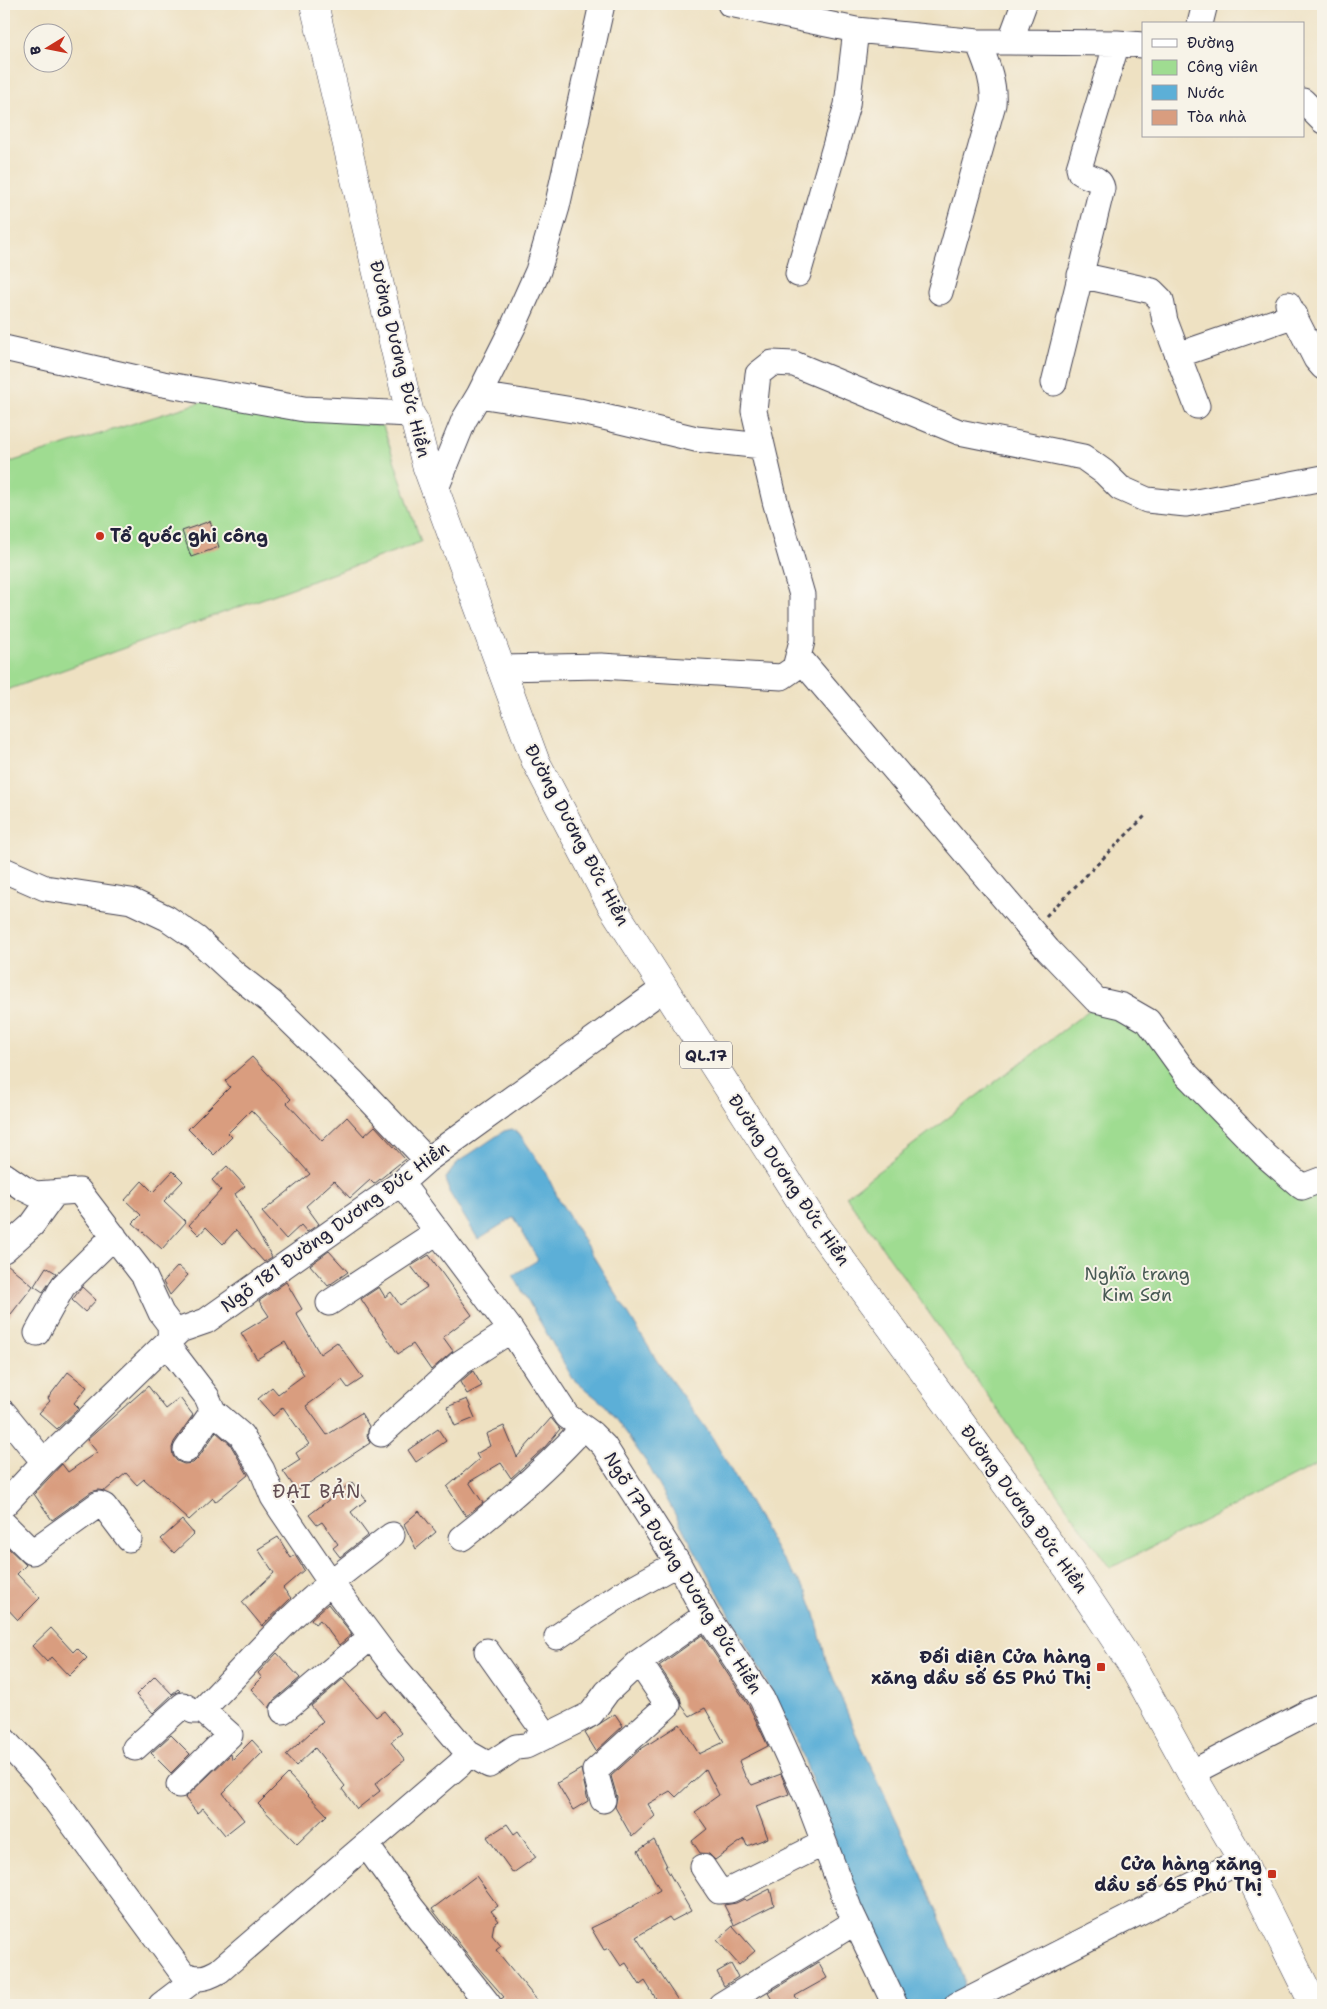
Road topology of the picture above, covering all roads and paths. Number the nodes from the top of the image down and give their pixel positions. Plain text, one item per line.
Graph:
1 (314, 4) edge
2 (602, 4) edge
3 (730, 4) edge
4 (1024, 4) edge
5 (1205, 4) edge
6 (1200, 22) edge
7 (856, 30) junction
8 (978, 42) junction
9 (1010, 42) junction
10 (1117, 42) junction
11 (1142, 45) edge
12 (1304, 102) edge
13 (1323, 121) edge
14 (798, 274) dead end
15 (1080, 275) junction
16 (940, 292) dead end
17 (4, 348) edge
18 (1178, 355) junction
19 (1323, 367) edge
20 (1054, 383) dead end
21 (479, 395) junction
22 (1197, 406) dead end
23 (410, 414) junction
24 (762, 446) junction
25 (1323, 478) edge
26 (436, 491) junction
27 (798, 656) junction
28 (500, 668) junction
29 (1146, 815) dead end
30 (4, 870) edge
31 (1031, 930) junction
32 (663, 989) junction
33 (427, 1160) junction
34 (4, 1175) edge
35 (1323, 1179) edge
36 (401, 1183) junction
37 (55, 1192) junction
38 (438, 1232) junction
39 (114, 1236) junction
40 (4, 1250) edge
41 (329, 1303) dead end
42 (511, 1330) junction
43 (37, 1333) dead end
44 (170, 1345) junction
45 (214, 1411) junction
46 (4, 1413) edge
47 (583, 1428) junction
48 (381, 1434) dead end
49 (186, 1450) dead end
50 (44, 1462) junction
51 (4, 1504) edge
52 (4, 1524) edge
53 (392, 1535) dead end
54 (462, 1538) dead end
55 (129, 1539) dead end
56 (678, 1563) junction
57 (331, 1582) junction
58 (706, 1615) junction
59 (371, 1637) junction
60 (557, 1638) dead end
61 (487, 1652) dead end
62 (639, 1662) junction
63 (1323, 1707) edge
64 (202, 1710) junction
65 (283, 1711) dead end
66 (547, 1736) junction
67 (4, 1740) edge
68 (135, 1748) dead end
69 (468, 1753) junction
70 (1191, 1774) junction
71 (179, 1785) dead end
72 (603, 1800) dead end
73 (824, 1843) junction
74 (367, 1846) junction
75 (1242, 1860) junction
76 (703, 1866) dead end
77 (855, 1922) junction
78 (195, 1979) junction
79 (161, 2005) edge
80 (489, 2005) edge
81 (721, 2005) edge
82 (895, 2005) edge
83 (957, 2005) edge
84 (1314, 2005) edge

1 - 23 highway, Đường Dương Đức Hiền / QL.17
2 - 21 street
3 - 7 street
4 - 9 street
5 - 6 street
7 - 8 street
7 - 14 street
8 - 9 street
8 - 16 street
9 - 10 street
10 - 11 street
10 - 15 street
12 - 13 street
15 - 18 street
15 - 20 street
17 - 23 street
18 - 19 street
18 - 22 street
21 - 24 street
21 - 26 street
23 - 26 highway, Đường Dương Đức Hiền / QL.17
24 - 25 street
24 - 27 street
26 - 28 highway, Đường Dương Đức Hiền / QL.17
27 - 28 street
27 - 31 street
28 - 32 highway, Đường Dương Đức Hiền / QL.17
29 - 31 path
30 - 33 street
31 - 35 street
32 - 33 street, Ngõ 181 Đường Dương Đức Hiền
32 - 70 highway, Đường Dương Đức Hiền / QL.17
33 - 36 street, Ngõ 181 Đường Dương Đức Hiền
34 - 37 street
36 - 38 street, Ngõ 179 Đường Dương Đức Hiền
36 - 44 street, Ngõ 181 Đường Dương Đức Hiền
37 - 39 street
37 - 40 street
38 - 41 street
38 - 42 street, Ngõ 179 Đường Dương Đức Hiền
39 - 43 street
39 - 44 street
42 - 47 street, Ngõ 179 Đường Dương Đức Hiền
42 - 48 street
44 - 45 street
44 - 50 street, Ngõ 181 Đường Dương Đức Hiền
45 - 49 street
45 - 57 street
46 - 50 street
47 - 54 street
47 - 56 street, Ngõ 179 Đường Dương Đức Hiền
50 - 51 street, Ngõ 181 Đường Dương Đức Hiền
52 - 55 street
53 - 57 street
56 - 58 street, Ngõ 179 Đường Dương Đức Hiền
56 - 60 street
57 - 59 street
57 - 64 street
58 - 62 street
58 - 73 street, Ngõ 179 Đường Dương Đức Hiền
59 - 65 street
59 - 69 street
61 - 66 street
62 - 66 street
62 - 72 street
63 - 70 street
64 - 68 street
64 - 71 street
66 - 69 street
67 - 78 street
69 - 74 street
70 - 75 highway, Đường Dương Đức Hiền / QL.17
73 - 76 street
73 - 77 street, Ngõ 179 Đường Dương Đức Hiền
74 - 78 street
74 - 80 street
75 - 83 street
75 - 84 highway, Đường Dương Đức Hiền / QL.17
77 - 81 street
77 - 82 street, Ngõ 179 Đường Dương Đức Hiền
78 - 79 street

